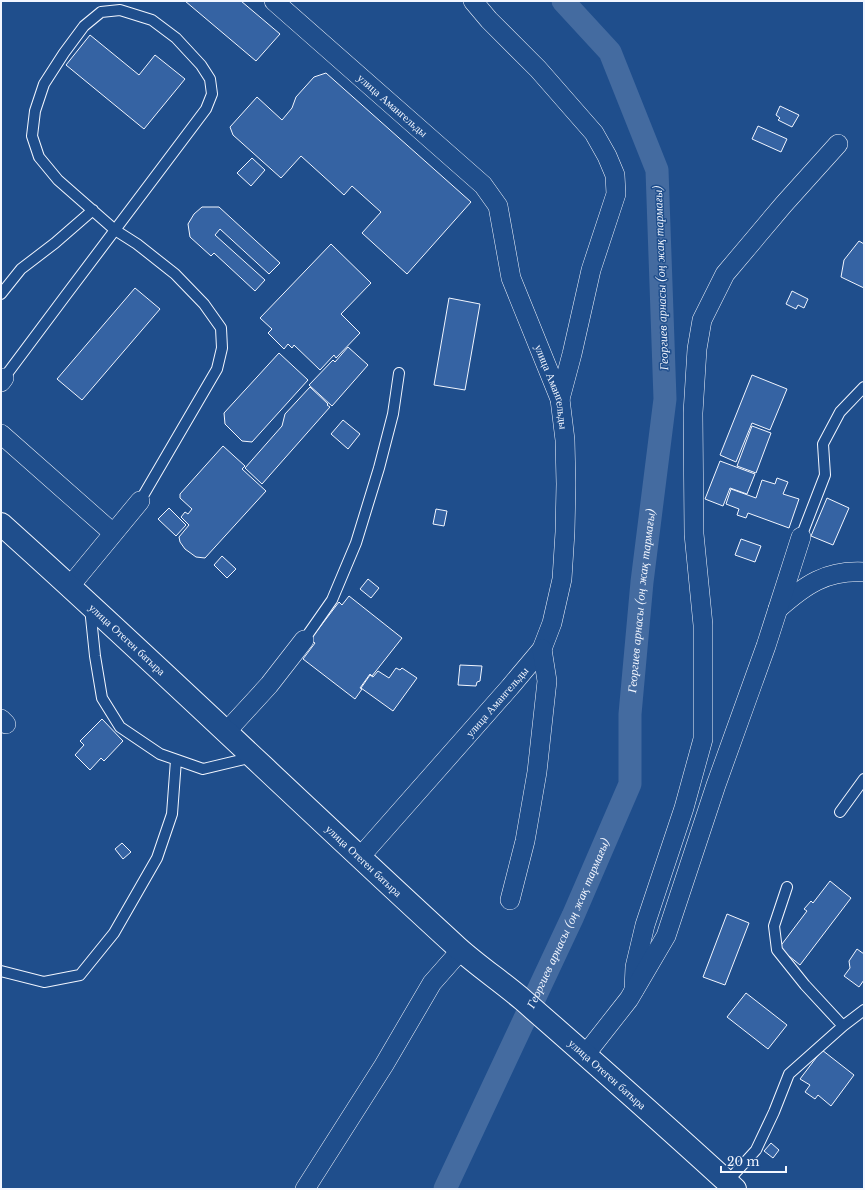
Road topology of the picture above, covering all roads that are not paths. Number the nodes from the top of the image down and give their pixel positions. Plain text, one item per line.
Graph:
1 (274, 1) edge
2 (473, 1) edge
3 (838, 144) dead end
4 (93, 210) junction
5 (115, 230) junction
6 (1, 294) edge
7 (399, 373) dead end
8 (3, 380) edge
9 (864, 386) edge
10 (560, 399) junction
11 (1, 434) edge
12 (140, 501) joint
13 (1, 524) edge
14 (114, 532) junction
15 (801, 537) joint
16 (864, 572) edge
17 (70, 586) junction
18 (90, 604) junction
19 (778, 609) junction
20 (304, 640) joint
21 (542, 649) junction
22 (226, 732) junction
23 (253, 757) junction
24 (176, 760) junction
25 (864, 779) edge
26 (840, 812) dead end
27 (360, 857) junction
28 (787, 887) dead end
29 (510, 900) dead end
30 (461, 950) junction
31 (1, 971) edge
32 (634, 990) junction
33 (864, 1010) edge
34 (843, 1026) junction
35 (585, 1055) junction
36 (731, 1186) edge
37 (305, 1189) edge

1 - 10 street, улица Амангельды
2 - 10 street
3 - 32 street
4 - 5 lane
4 - 5 lane
4 - 6 lane
5 - 8 lane
5 - 12 lane
7 - 20 lane
9 - 15 lane
10 - 21 street, улица Амангельды
11 - 14 street
12 - 14 street
13 - 17 main road, улица Отеген батыра
14 - 17 street
15 - 19 street
16 - 19 street
17 - 18 main road, улица Отеген батыра
18 - 22 main road, улица Отеген батыра
18 - 24 lane
19 - 32 street
20 - 22 street
21 - 27 street, улица Амангельды
21 - 29 street
22 - 23 main road, улица Отеген батыра
23 - 24 lane
23 - 27 main road, улица Отеген батыра
24 - 31 lane
25 - 26 lane
27 - 30 main road, улица Отеген батыра
28 - 34 lane
30 - 35 main road, улица Отеген батыра
30 - 37 street
32 - 35 street
33 - 34 lane
34 - 36 lane
35 - 36 main road, улица Отеген батыра

